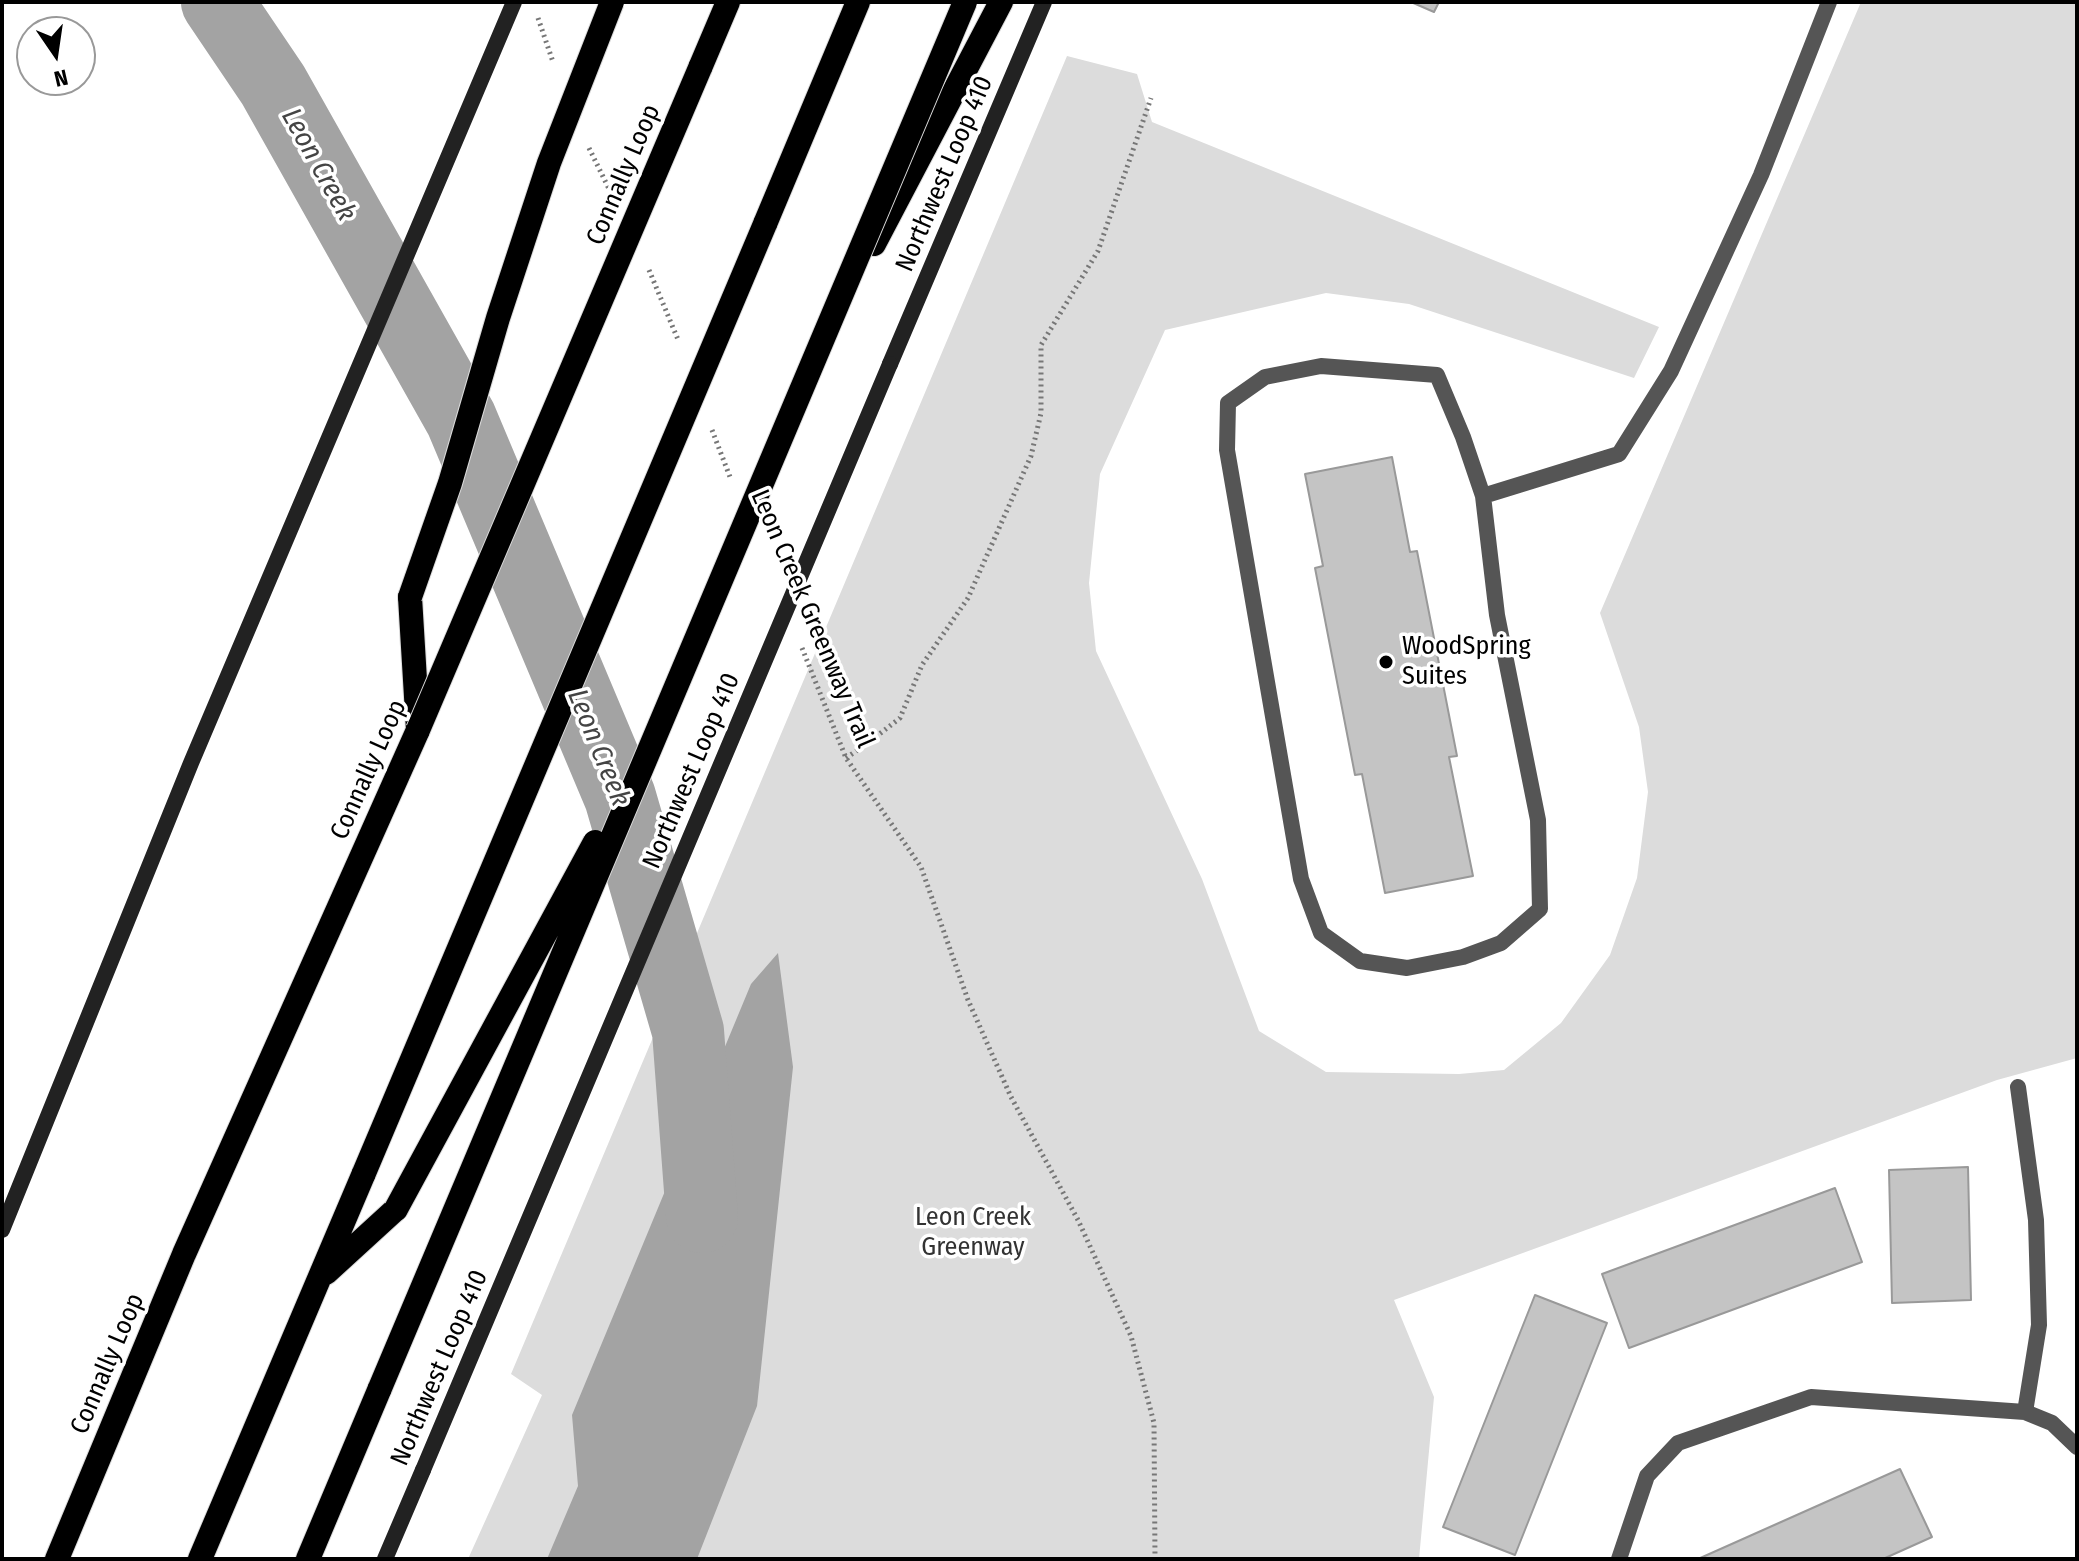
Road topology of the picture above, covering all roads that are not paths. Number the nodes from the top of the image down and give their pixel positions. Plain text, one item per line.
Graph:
1 (514, 2) edge
2 (612, 2) edge
3 (728, 2) edge
4 (858, 2) edge
5 (965, 2) edge
6 (1001, 2) edge
7 (1044, 2) edge
8 (1829, 2) edge
9 (1483, 496) junction
10 (418, 730) junction
11 (2018, 1087) dead end
12 (2, 1230) edge
13 (318, 1280) junction
14 (2025, 1412) junction
15 (2077, 1447) edge
16 (57, 1559) edge
17 (200, 1559) edge
18 (308, 1559) edge
19 (385, 1559) edge
20 (1619, 1559) edge

1 - 12 main road
2 - 10 highway, bridge
3 - 10 highway, Connally Loop, bridge
4 - 13 highway, bridge
5 - 18 highway, bridge
6 - 13 highway, bridge
7 - 19 main road, Northwest Loop 410, bridge
8 - 9 lane
9 - 9 lane
10 - 16 highway, Connally Loop
11 - 14 lane
13 - 17 highway
14 - 15 lane
14 - 20 lane

